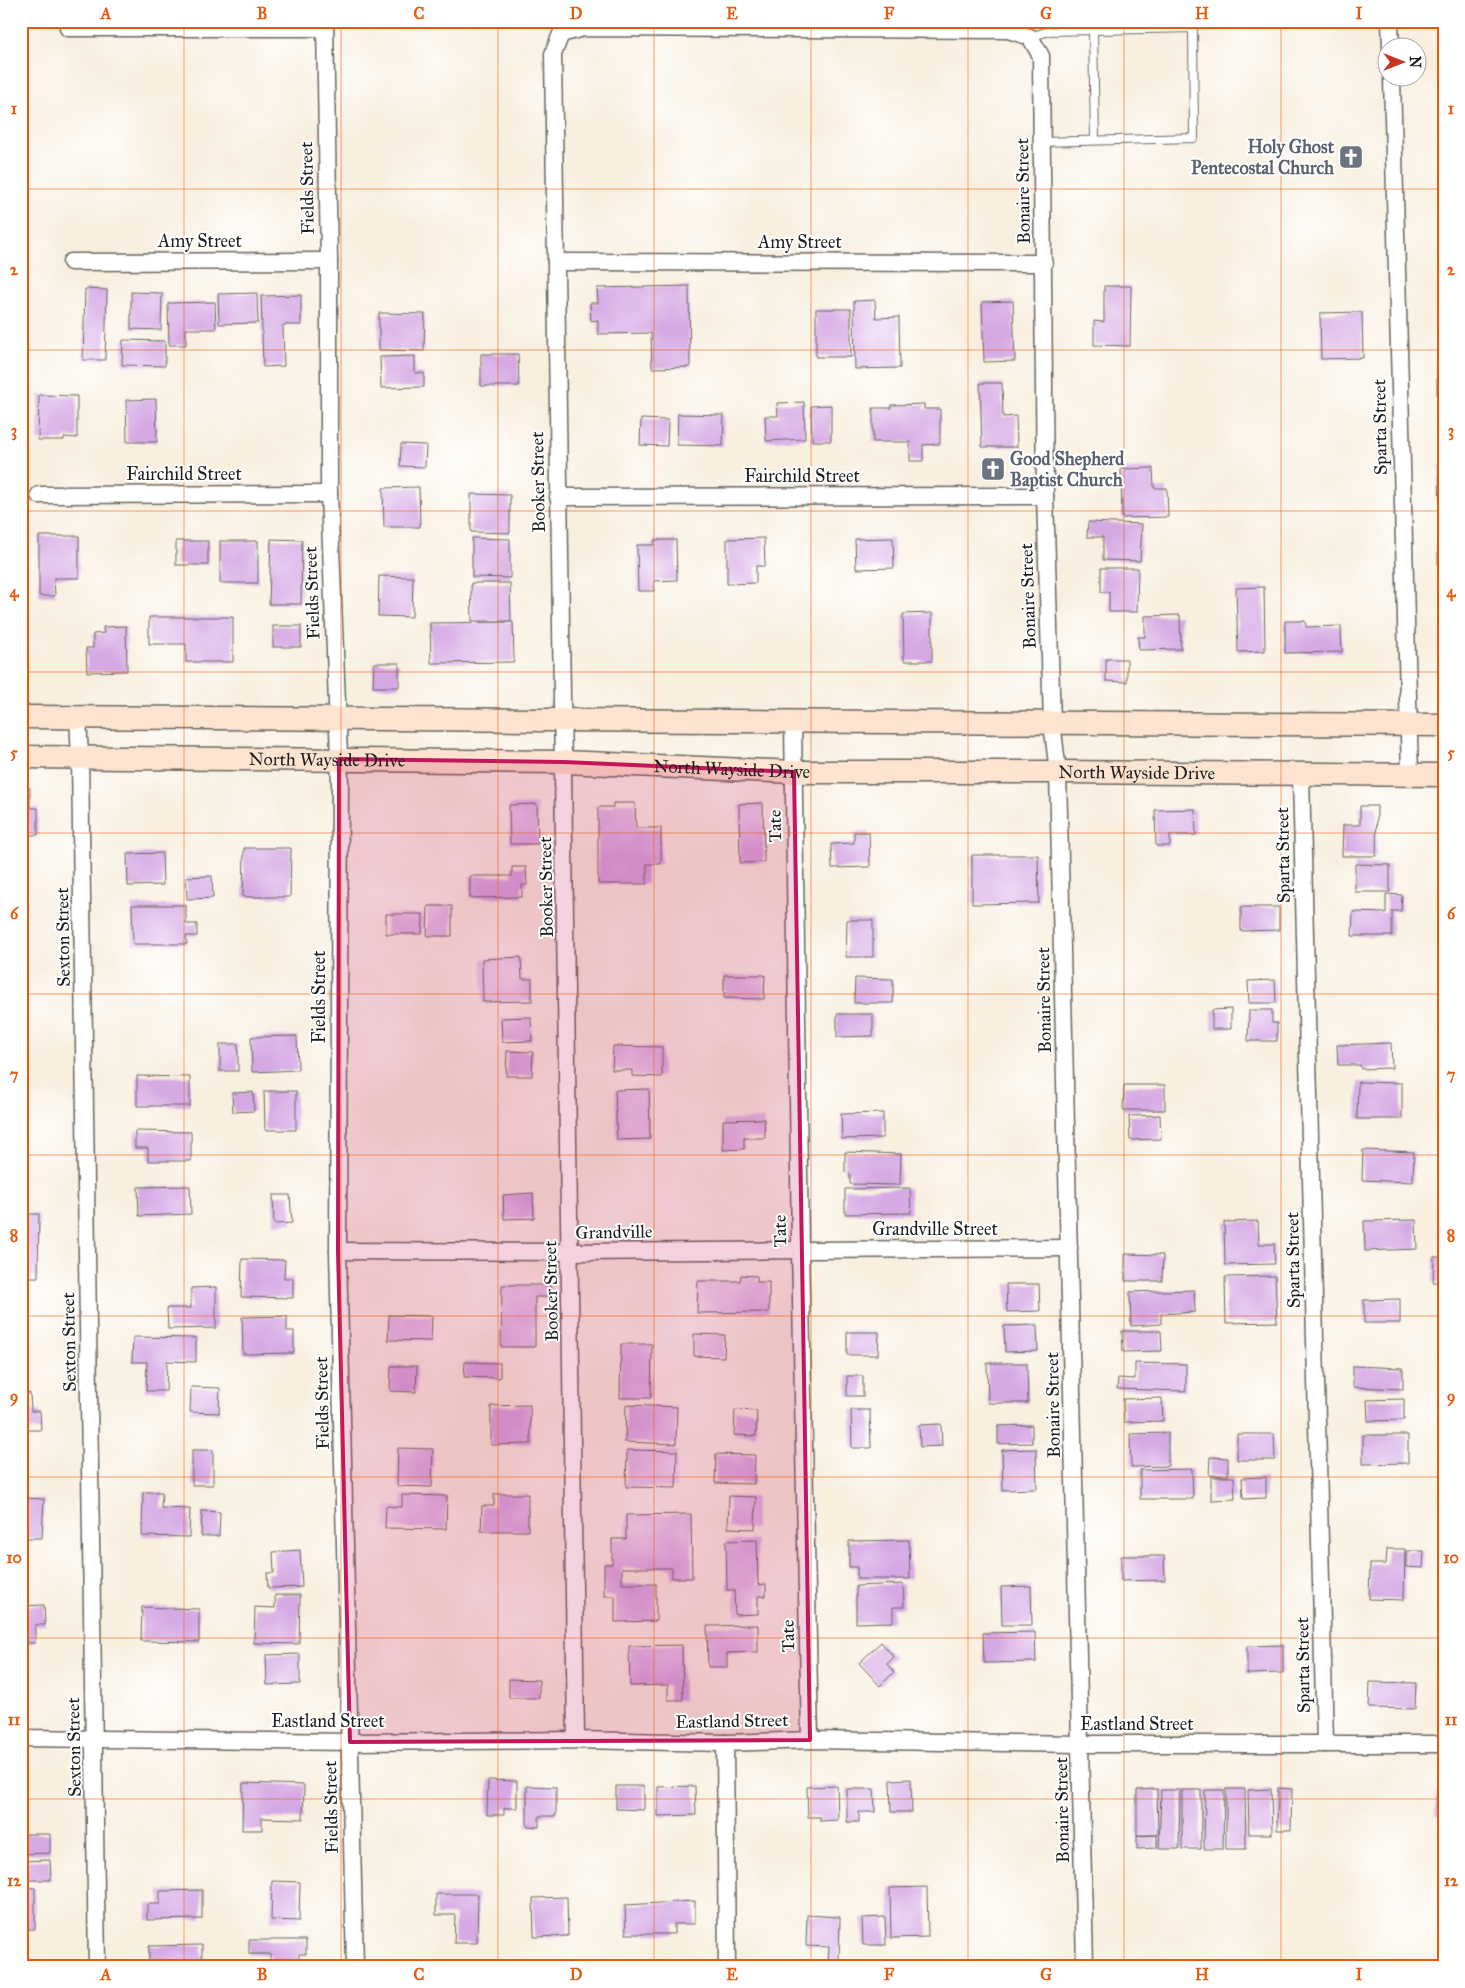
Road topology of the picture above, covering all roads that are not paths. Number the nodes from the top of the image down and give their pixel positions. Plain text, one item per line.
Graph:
1 (1390, 21) edge
2 (325, 24) edge
3 (68, 28) dead end
4 (1093, 30) junction
5 (1030, 36) junction
6 (1391, 38) edge
7 (1392, 88) edge
8 (1094, 140) junction
9 (1042, 142) junction
10 (329, 261) junction
11 (71, 262) dead end
12 (556, 262) junction
13 (1044, 263) junction
14 (329, 494) junction
15 (40, 495) dead end
16 (1045, 496) junction
17 (558, 497) junction
18 (21, 717) edge
19 (78, 717) junction
20 (336, 718) junction
21 (563, 720) junction
22 (793, 721) junction
23 (1052, 723) junction
24 (1407, 725) junction
25 (1444, 725) edge
26 (21, 757) edge
27 (80, 757) junction
28 (339, 759) junction
29 (564, 762) junction
30 (794, 772) junction
31 (1058, 772) junction
32 (1301, 775) junction
33 (1410, 775) junction
34 (1444, 775) edge
35 (1069, 1248) junction
36 (800, 1250) junction
37 (338, 1251) junction
38 (571, 1252) junction
39 (21, 1738) edge
40 (94, 1738) junction
41 (576, 1740) junction
42 (810, 1740) junction
43 (350, 1742) junction
44 (725, 1743) junction
45 (1081, 1744) junction
46 (1325, 1744) junction
47 (1444, 1744) edge
48 (97, 1967) edge
49 (354, 1967) edge
50 (727, 1967) edge
51 (1085, 1967) edge

1 - 6 street
2 - 3 street
2 - 10 street, Fields Street
4 - 5 lane
4 - 8 lane
4 - 8 lane
5 - 9 street, Bonaire Street
5 - 12 street, Booker Street
7 - 24 street, Sparta Street
8 - 9 lane
9 - 13 street, Bonaire Street
10 - 11 street, Amy Street
10 - 14 street, Fields Street
12 - 13 street, Amy Street
12 - 17 street, Booker Street
13 - 16 street, Bonaire Street
14 - 15 street, Fairchild Street
14 - 20 street, Fields Street
16 - 17 street, Fairchild Street
16 - 23 street, Bonaire Street
17 - 21 street, Booker Street
18 - 19 main road
19 - 20 main road
19 - 27 street, Sexton Street
20 - 21 main road
20 - 28 street, Fields Street
21 - 22 main road
21 - 29 street, Booker Street
22 - 23 main road
22 - 30 street, Tate
23 - 24 main road
23 - 31 street, Bonaire Street
24 - 25 main road
24 - 33 street, Sparta Street
26 - 27 main road, North Wayside Drive
27 - 28 main road, North Wayside Drive
27 - 40 street, Sexton Street
28 - 29 main road, North Wayside Drive
28 - 37 street, Fields Street
29 - 30 main road, North Wayside Drive
29 - 38 street, Booker Street
30 - 31 main road, North Wayside Drive
30 - 36 street, Tate
31 - 32 main road, North Wayside Drive
31 - 35 street, Bonaire Street
32 - 33 main road, North Wayside Drive
32 - 46 street, Sparta Street
33 - 34 main road, North Wayside Drive
35 - 36 street, Grandville Street
35 - 45 street, Bonaire Street
36 - 38 street, Grandville
36 - 42 street, Tate
37 - 38 street, Grandville
37 - 43 street, Fields Street
38 - 41 street, Booker Street
39 - 40 street, Eastland Street
40 - 43 street, Eastland Street
40 - 48 street, Sexton Street
41 - 43 street, Eastland Street
41 - 44 street, Eastland Street
42 - 44 street, Eastland Street
42 - 45 street, Eastland Street
43 - 49 street, Fields Street
44 - 50 street
45 - 46 street, Eastland Street
45 - 51 street, Bonaire Street
46 - 47 street, Eastland Street

